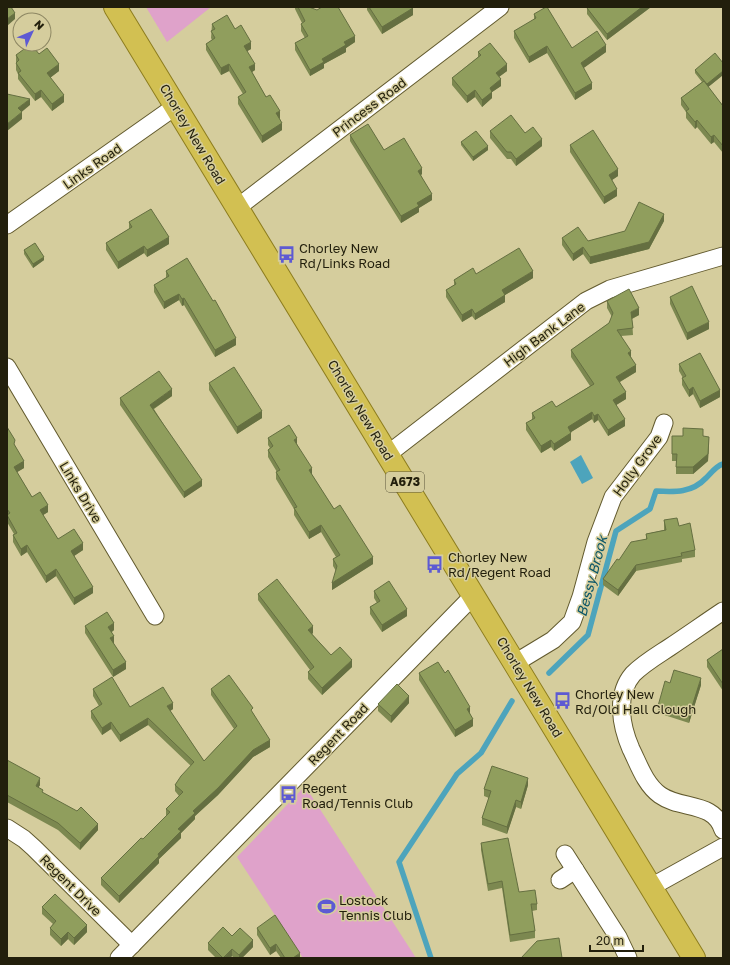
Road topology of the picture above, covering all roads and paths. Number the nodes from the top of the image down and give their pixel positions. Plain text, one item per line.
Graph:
1 (115, 7) edge
2 (500, 7) edge
3 (176, 106) junction
4 (238, 207) junction
5 (7, 225) edge
6 (723, 256) edge
7 (7, 367) edge
8 (664, 419) dead end
9 (388, 454) junction
10 (474, 595) junction
11 (723, 611) edge
12 (156, 616) dead end
13 (515, 663) junction
14 (7, 828) edge
15 (723, 830) edge
16 (723, 847) edge
17 (565, 854) dead end
18 (575, 870) junction
19 (560, 880) dead end
20 (651, 887) junction
21 (132, 945) junction
22 (119, 958) edge
23 (628, 958) edge
24 (694, 958) edge

1 - 3 highway, Chorley New Road / A673
2 - 4 street, Princess Road
3 - 4 highway, Chorley New Road / A673
3 - 5 street, Links Road
4 - 9 highway, Chorley New Road / A673
6 - 9 street, High Bank Lane
7 - 12 street, Links Drive
8 - 13 street, Holly Grove
9 - 10 highway, Chorley New Road / A673
10 - 13 highway, Chorley New Road / A673
10 - 21 street, Regent Road
11 - 15 street
13 - 20 highway, Chorley New Road / A673
14 - 21 street, Regent Drive
16 - 20 street
17 - 18 street
18 - 19 street
18 - 23 street
20 - 24 highway, Chorley New Road / A673
21 - 22 street, Regent Road

